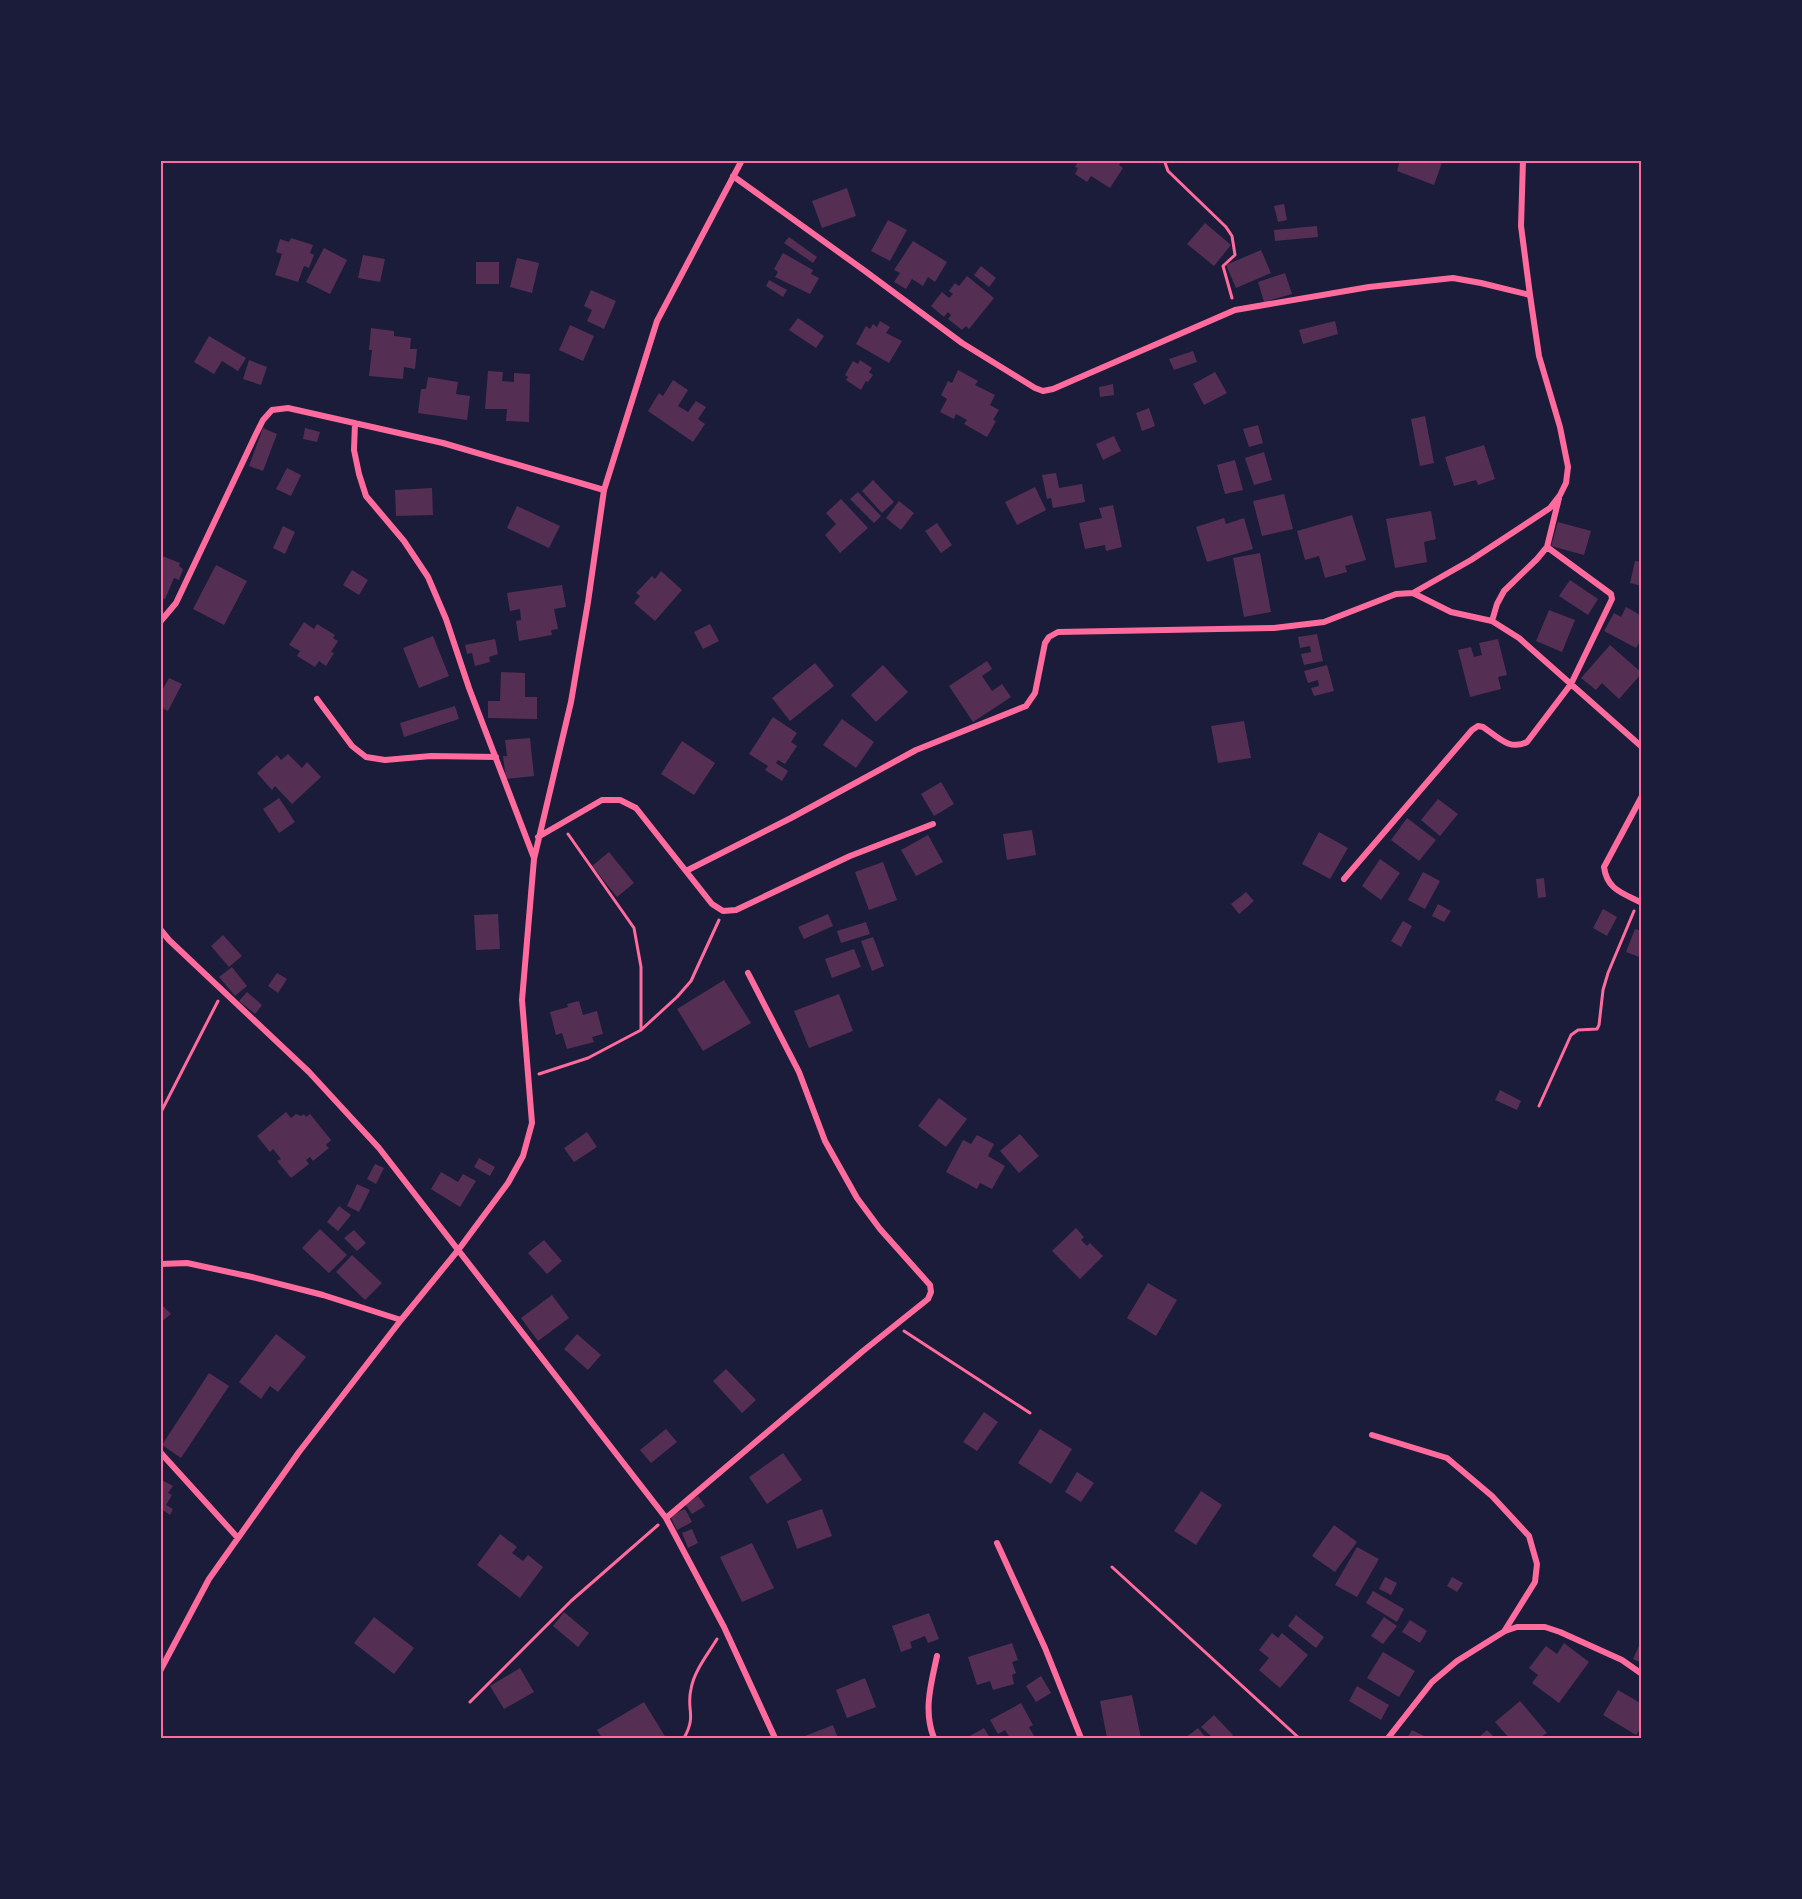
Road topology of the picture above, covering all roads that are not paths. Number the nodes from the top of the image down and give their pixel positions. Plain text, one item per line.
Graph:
1 (742, 160) edge
2 (1523, 160) edge
3 (733, 176) junction
4 (1530, 295) junction
5 (355, 423) junction
6 (604, 490) junction
7 (1560, 495) junction
8 (1547, 547) junction
9 (1413, 593) junction
10 (1492, 621) junction
11 (160, 622) edge
12 (1571, 684) junction
13 (317, 699) dead end
14 (1641, 747) edge
15 (496, 757) junction
16 (1641, 796) edge
17 (933, 824) dead end
18 (538, 837) junction
19 (534, 859) junction
20 (686, 871) junction
21 (1344, 879) dead end
22 (1640, 902) edge
23 (160, 929) edge
24 (748, 973) dead end
25 (459, 1249) junction
26 (160, 1264) edge
27 (401, 1320) junction
28 (1372, 1435) dead end
29 (160, 1452) edge
30 (666, 1518) junction
31 (238, 1539) junction
32 (998, 1543) dead end
33 (1505, 1630) junction
34 (937, 1656) dead end
35 (160, 1671) edge
36 (1641, 1674) edge
37 (775, 1738) edge
38 (934, 1738) edge
39 (1081, 1738) edge
40 (1388, 1738) edge

1 - 3 street
2 - 4 street
3 - 4 street
3 - 6 street
4 - 7 street
5 - 6 street
5 - 11 street
5 - 15 street
6 - 18 street
7 - 8 street
7 - 9 street
8 - 10 street
8 - 12 street
9 - 10 street
9 - 20 street
10 - 12 street
12 - 14 street
12 - 21 street
13 - 15 street
15 - 19 street
16 - 22 street
17 - 20 street
18 - 19 street
18 - 20 street
19 - 25 street
23 - 25 street
24 - 30 street
25 - 27 street
25 - 30 street
26 - 27 street
27 - 31 street
28 - 33 street
29 - 31 street
30 - 37 street
31 - 35 street
32 - 39 street
33 - 36 street
33 - 40 street
34 - 38 street

